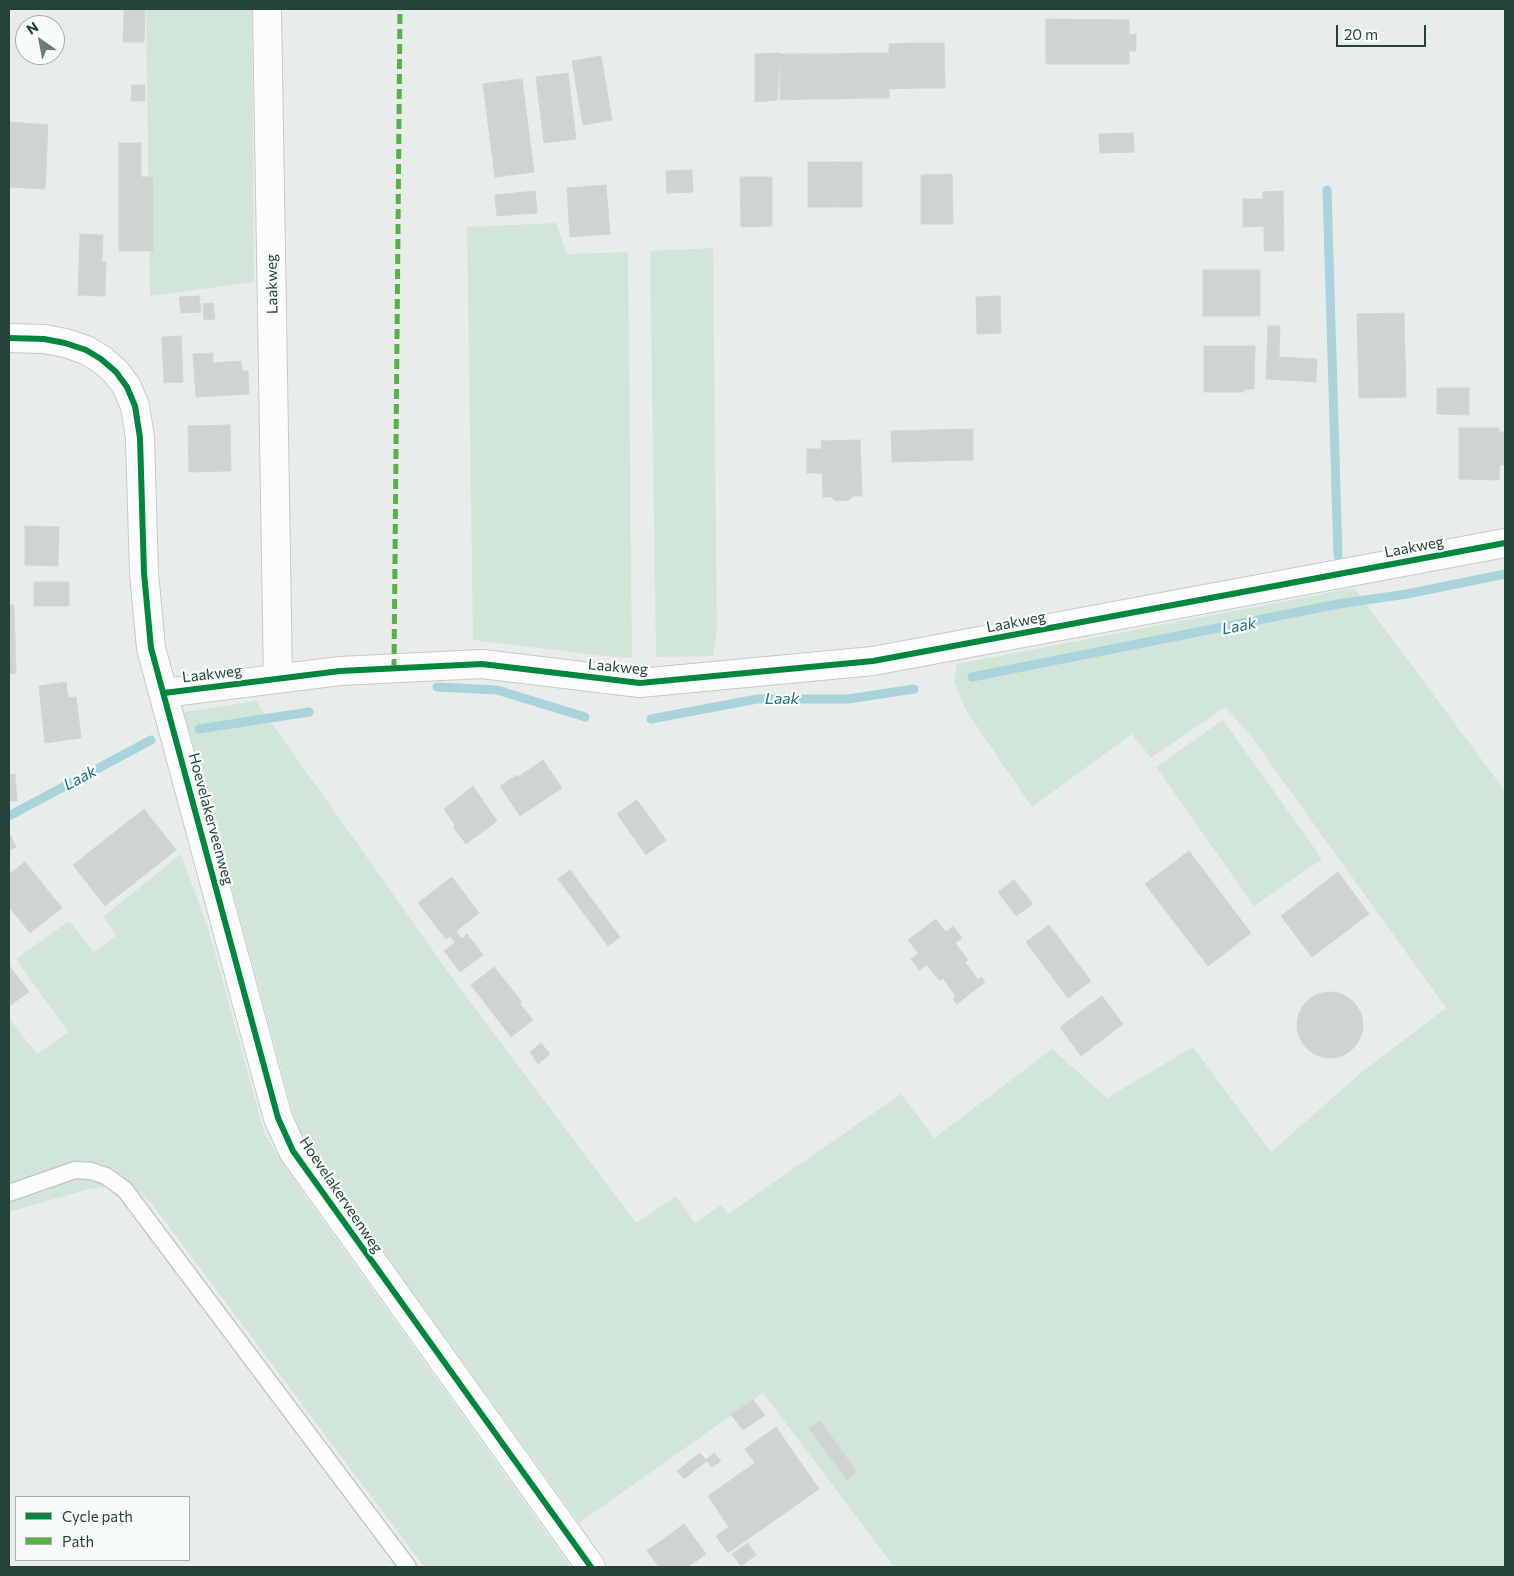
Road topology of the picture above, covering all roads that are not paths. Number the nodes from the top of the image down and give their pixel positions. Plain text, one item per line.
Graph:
1 (267, 9) edge
2 (9, 338) edge
3 (1505, 543) edge
4 (278, 679) junction
5 (164, 693) junction
6 (9, 1193) edge
7 (408, 1567) edge
8 (591, 1567) edge

1 - 4 street, Laakweg
2 - 5 street, Laakweg
3 - 4 street, Laakweg
4 - 5 street, Laakweg
5 - 8 street, Hoevelakerveenweg
6 - 7 lane

